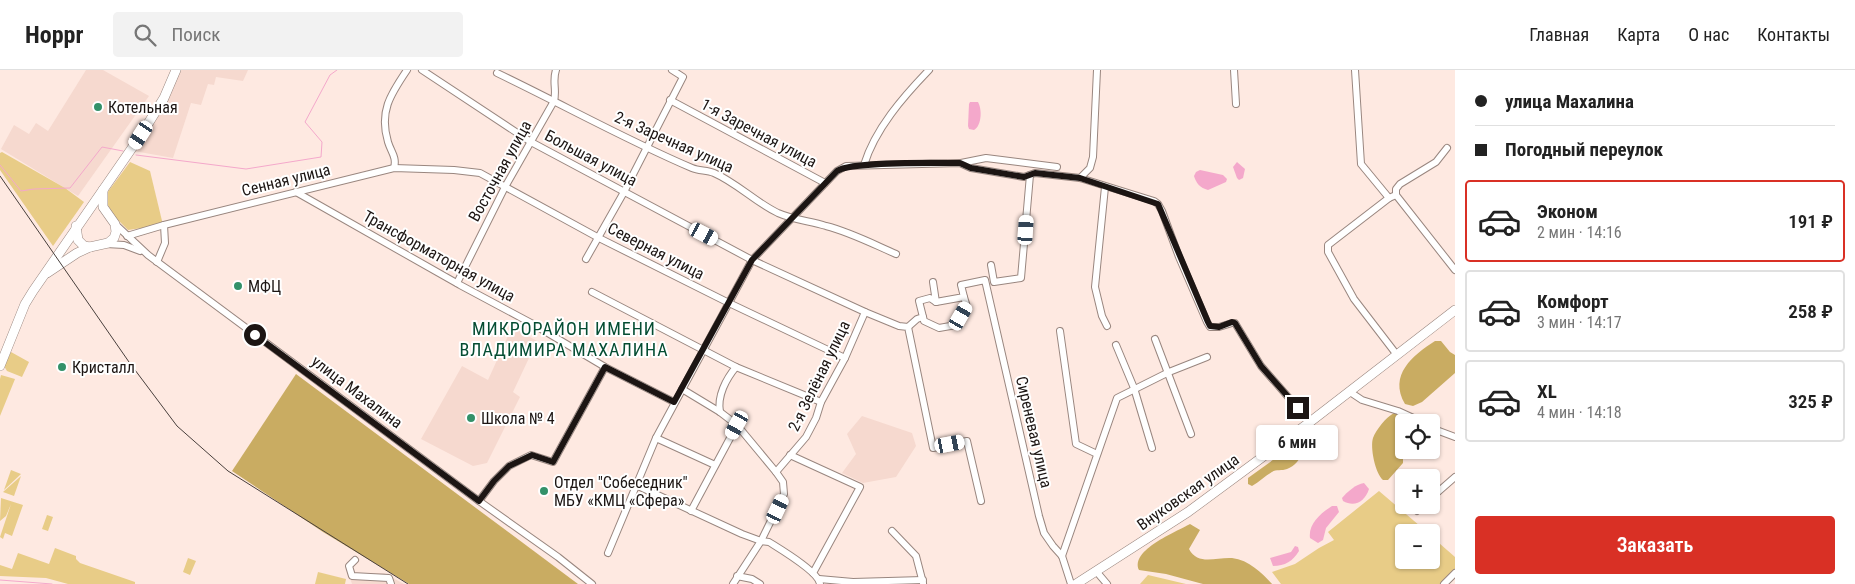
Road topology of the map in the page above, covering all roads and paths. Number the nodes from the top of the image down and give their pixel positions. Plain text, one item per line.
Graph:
1 (176, 70) edge
2 (408, 70) edge
3 (422, 70) edge
4 (556, 70) edge
5 (928, 70) edge
6 (1097, 70) edge
7 (1234, 70) edge
8 (1355, 70) edge
9 (674, 71) edge
10 (497, 73) dead end
11 (670, 100) junction
12 (554, 101) junction
13 (1236, 104) dead end
14 (531, 142) junction
15 (647, 147) junction
16 (1447, 148) dead end
17 (960, 163) junction
18 (864, 165) junction
19 (1058, 167) dead end
20 (394, 168) junction
21 (454, 170) joint
22 (1030, 175) junction
23 (1080, 178) junction
24 (825, 183) junction
25 (1106, 186) junction
26 (505, 187) junction
27 (103, 189) junction
28 (296, 192) junction
29 (624, 192) junction
30 (1396, 195) junction
31 (1389, 198) junction
32 (84, 216) junction
33 (792, 218) junction
34 (112, 221) junction
35 (164, 225) junction
36 (76, 226) junction
37 (127, 236) junction
38 (599, 238) junction
39 (104, 244) junction
40 (90, 247) junction
41 (896, 254) dead end
42 (148, 255) junction
43 (586, 259) dead end
44 (752, 260) junction
45 (157, 262) junction
46 (991, 265) dead end
47 (1455, 270) edge
48 (41, 278) junction
49 (456, 282) junction
50 (933, 282) dead end
51 (592, 292) dead end
52 (964, 297) junction
53 (936, 302) junction
54 (729, 304) junction
55 (1455, 310) edge
56 (865, 312) junction
57 (923, 317) junction
58 (1107, 326) dead end
59 (908, 327) junction
60 (1060, 331) dead end
61 (1155, 339) dead end
62 (1116, 344) dead end
63 (702, 351) junction
64 (1397, 355) junction
65 (845, 358) junction
66 (1207, 358) dead end
67 (0, 366) edge
68 (605, 367) junction
69 (736, 367) junction
70 (1169, 372) junction
71 (1134, 388) junction
72 (682, 389) junction
73 (1350, 392) junction
74 (674, 402) junction
75 (821, 402) junction
76 (720, 412) junction
77 (1405, 414) edge
78 (1310, 422) junction
79 (737, 425) junction
80 (1440, 431) edge
81 (1191, 434) dead end
82 (1455, 437) edge
83 (656, 438) junction
84 (1152, 448) dead end
85 (790, 454) junction
86 (1097, 454) junction
87 (715, 465) junction
88 (776, 472) junction
89 (1455, 477) edge
90 (636, 485) junction
91 (1440, 490) edge
92 (479, 501) junction
93 (981, 501) dead end
94 (691, 511) junction
95 (892, 531) dead end
96 (761, 542) junction
97 (608, 553) dead end
98 (1062, 556) junction
99 (355, 560) dead end
100 (1096, 572) junction
101 (813, 573) junction
102 (1455, 573) edge
103 (737, 576) junction
104 (820, 582) edge
105 (923, 582) edge
106 (391, 584) edge
107 (592, 584) edge
108 (733, 584) edge
109 (760, 584) edge
110 (1071, 584) edge
111 (1076, 584) edge
112 (1106, 584) edge
113 (1444, 584) edge

1 - 27 main road
2 - 20 street
3 - 14 street, Большая улица
4 - 12 street
5 - 18 street
6 - 23 street
7 - 13 street
8 - 31 street
9 - 11 street
10 - 12 street, 2-я Заречная улица
11 - 15 street
11 - 24 street, 1-я Заречная улица
12 - 14 street, Восточная улица
12 - 15 street, 2-я Заречная улица
14 - 26 street, Восточная улица
14 - 29 street, Большая улица
15 - 29 street
15 - 33 street, 2-я Заречная улица
16 - 30 street
17 - 18 street, 1-я Заречная улица
17 - 19 street
17 - 22 street
18 - 24 street, 1-я Заречная улица
20 - 21 street, Сенная улица
20 - 28 street, Сенная улица
21 - 26 street, Северная улица
22 - 23 street
22 - 46 street
23 - 25 street
24 - 33 street
25 - 58 street
25 - 78 street
26 - 38 street, Северная улица
26 - 49 street, Восточная улица
27 - 32 main road
27 - 34 main road
28 - 35 street, Сенная улица
28 - 49 street, Трансформаторная улица
29 - 38 street
29 - 44 street, Большая улица
30 - 31 street
30 - 47 street
31 - 64 street
32 - 34 main road
32 - 36 main road
33 - 41 street, 2-я Заречная улица
33 - 44 street
34 - 37 street, улица Махалина
34 - 39 main road
35 - 37 street, Сенная улица
35 - 45 street
36 - 40 main road
36 - 48 main road
37 - 42 street, улица Махалина
38 - 43 street
38 - 54 street, Северная улица
39 - 40 main road
39 - 42 street
40 - 48 main road
42 - 45 street, улица Махалина
44 - 54 street
44 - 56 street, 2-я Зелёная улица
45 - 92 street, улица Махалина
48 - 67 main road
49 - 68 street, Трансформаторная улица
50 - 53 street
51 - 63 street
52 - 53 street
52 - 57 street
52 - 98 street, Сиреневая улица
53 - 57 street
54 - 63 street
54 - 65 street, Северная улица
55 - 64 main road, Внуковская улица
56 - 59 street, 2-я Зелёная улица
56 - 65 street, 2-я Зелёная улица
57 - 59 street
59 - 93 street
60 - 86 street
61 - 70 street
62 - 71 street
63 - 69 street
63 - 72 street
64 - 73 main road, Внуковская улица
65 - 75 street, 2-я Зелёная улица
66 - 70 street
68 - 74 street, Трансформаторная улица
68 - 92 street
69 - 75 street
69 - 76 street
70 - 71 street
70 - 81 street
71 - 84 street
71 - 86 street
72 - 74 street
72 - 76 street
73 - 77 street
73 - 78 main road, Внуковская улица
74 - 83 street
75 - 85 street, 2-я Зелёная улица
76 - 79 street
78 - 100 main road, Внуковская улица
79 - 87 street
79 - 88 street
80 - 82 street
83 - 87 street
83 - 90 street
85 - 88 street, 2-я Зелёная улица
85 - 101 street
86 - 98 street
87 - 94 street
88 - 96 street
89 - 91 street
90 - 94 street
90 - 97 street
92 - 107 street, улица Махалина
94 - 96 street
95 - 105 street
96 - 101 street
96 - 103 street
98 - 110 street, Сиреневая улица
99 - 106 street
100 - 111 main road, Внуковская улица
100 - 112 street
101 - 104 street
102 - 113 street
103 - 108 street
103 - 109 street
104 - 105 street

